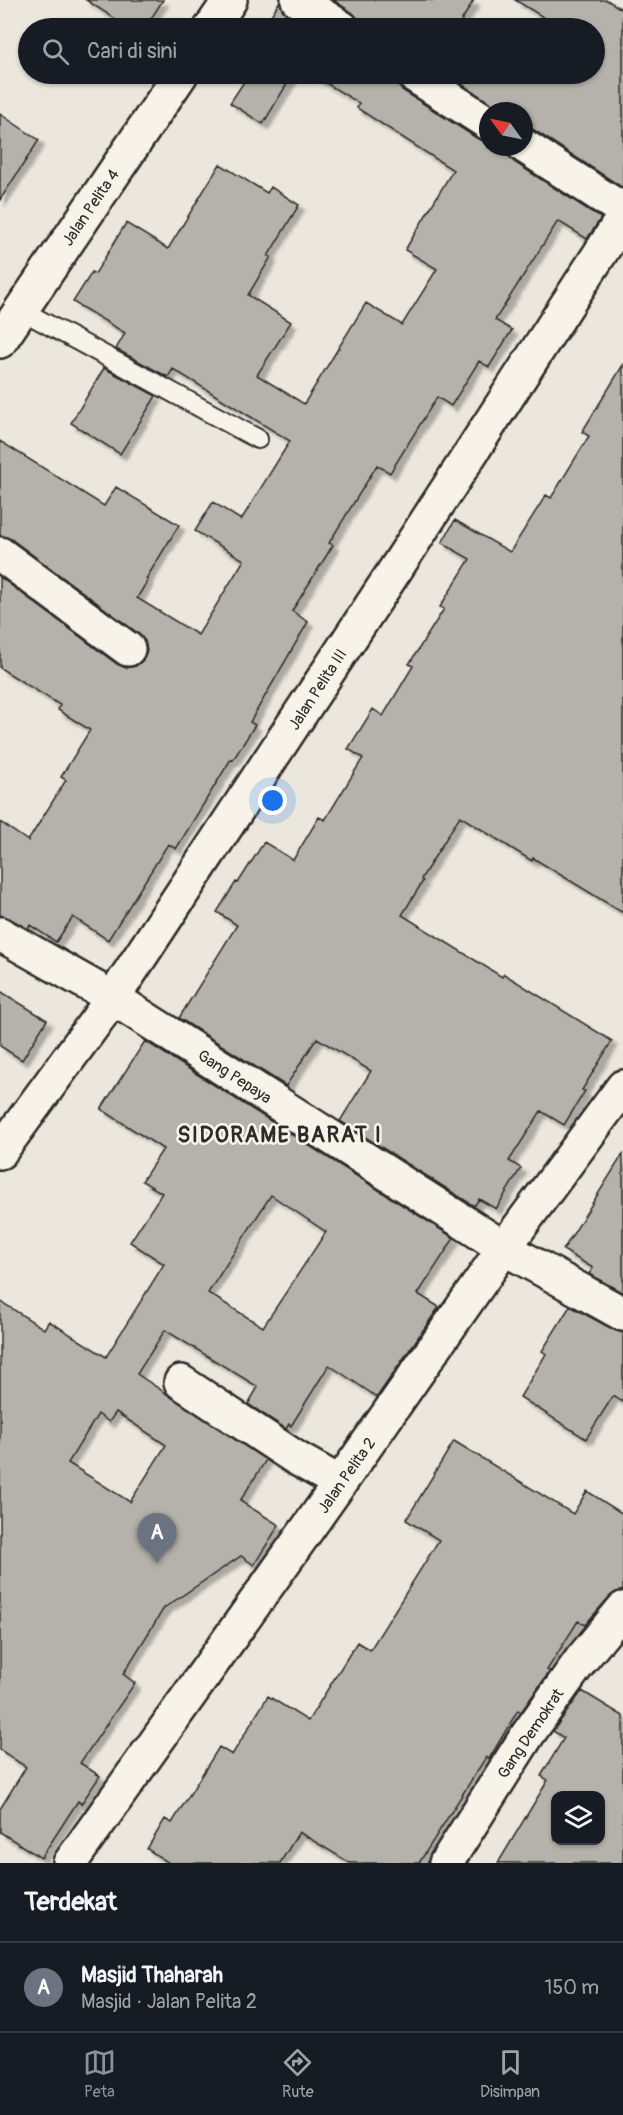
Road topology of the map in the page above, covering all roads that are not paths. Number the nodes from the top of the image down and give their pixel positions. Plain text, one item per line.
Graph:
1 (231, 0) edge
2 (298, 0) edge
3 (218, 18) edge
4 (326, 18) edge
5 (174, 84) edge
6 (428, 84) edge
7 (479, 117) edge
8 (533, 152) edge
9 (623, 210) edge
10 (623, 218) edge
11 (21, 310) junction
12 (0, 341) edge
13 (258, 439) dead end
14 (0, 554) edge
15 (128, 649) dead end
16 (0, 934) edge
17 (113, 998) junction
18 (623, 1087) edge
19 (0, 1152) edge
20 (504, 1248) junction
21 (623, 1314) edge
22 (182, 1382) dead end
23 (340, 1483) junction
24 (623, 1609) edge
25 (70, 1863) edge
26 (446, 1863) edge

1 - 3 street
2 - 4 street
5 - 11 street, Jalan Pelita 4
6 - 7 street
8 - 9 street
10 - 17 street, Jalan Pelita III
11 - 12 street, Jalan Pelita 4
11 - 13 lane
14 - 15 street
16 - 17 street, Gang Pepaya
17 - 19 street, Jalan Pelita III
17 - 20 street, Gang Pepaya
18 - 20 street, Jalan Pelita 2
20 - 21 street, Gang Pepaya
20 - 23 street, Jalan Pelita 2
22 - 23 street
23 - 25 street, Jalan Pelita 2
24 - 26 street, Gang Demokrat

